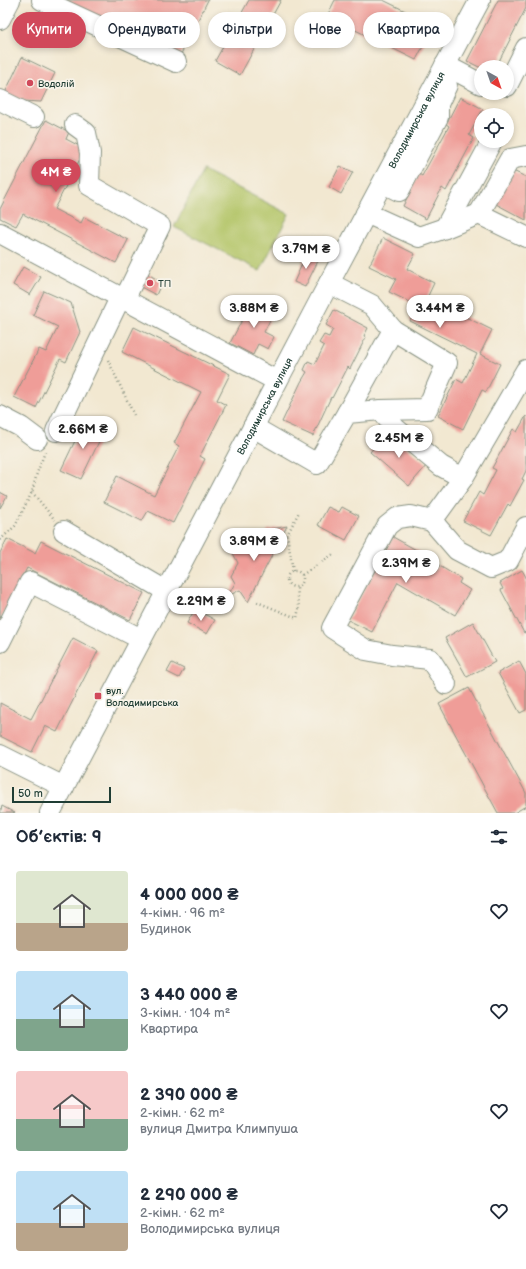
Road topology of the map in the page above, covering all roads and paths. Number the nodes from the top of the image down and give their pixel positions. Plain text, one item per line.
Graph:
1 (10, 0) edge
2 (42, 0) edge
3 (480, 0) edge
4 (0, 19) edge
5 (526, 48) edge
6 (176, 62) dead end
7 (441, 72) junction
8 (514, 72) edge
9 (474, 82) edge
10 (1, 102) edge
11 (34, 117) dead end
12 (75, 125) dead end
13 (488, 148) edge
14 (526, 156) edge
15 (366, 213) junction
16 (479, 214) junction
17 (445, 228) junction
18 (0, 233) edge
19 (526, 237) edge
20 (329, 283) junction
21 (122, 299) junction
22 (394, 330) junction
23 (100, 341) junction
24 (526, 370) edge
25 (277, 381) junction
26 (381, 410) junction
27 (347, 413) junction
28 (134, 414) dead end
29 (0, 416) edge
30 (253, 427) junction
31 (56, 431) dead end
32 (37, 440) joint
33 (463, 478) junction
34 (32, 492) junction
35 (299, 512) dead end
36 (432, 521) junction
37 (526, 527) edge
38 (64, 531) joint
39 (0, 540) edge
40 (335, 553) dead end
41 (293, 571) junction
42 (302, 575) junction
43 (297, 587) junction
44 (166, 591) junction
45 (257, 602) dead end
46 (141, 639) junction
47 (0, 642) edge
48 (446, 684) dead end
49 (0, 755) edge
50 (64, 787) junction
51 (50, 813) edge

1 - 4 street
2 - 6 street
3 - 7 street, Володимирська вулиця
5 - 8 street
7 - 9 street
7 - 15 street, Володимирська вулиця
10 - 11 street
12 - 21 street
13 - 17 street
14 - 16 street
15 - 17 street
15 - 20 street, Володимирська вулиця
16 - 17 street
16 - 19 street
18 - 21 street
20 - 22 street
20 - 25 street, Володимирська вулиця
21 - 23 street
21 - 25 street
22 - 26 street
22 - 27 street
23 - 28 path
23 - 31 street
24 - 33 street
25 - 30 street, Володимирська вулиця
26 - 27 street
26 - 33 street
27 - 30 street
29 - 32 street
30 - 44 street, Володимирська вулиця
32 - 34 path
33 - 36 street
34 - 38 path
34 - 39 path
35 - 41 path
36 - 37 street
36 - 48 street
38 - 44 street
40 - 42 path
41 - 42 path
41 - 43 path
42 - 43 path
43 - 45 path
44 - 46 street, Володимирська вулиця
46 - 47 street
46 - 50 street, Володимирська вулиця
49 - 50 street
50 - 51 street, Володимирська вулиця

